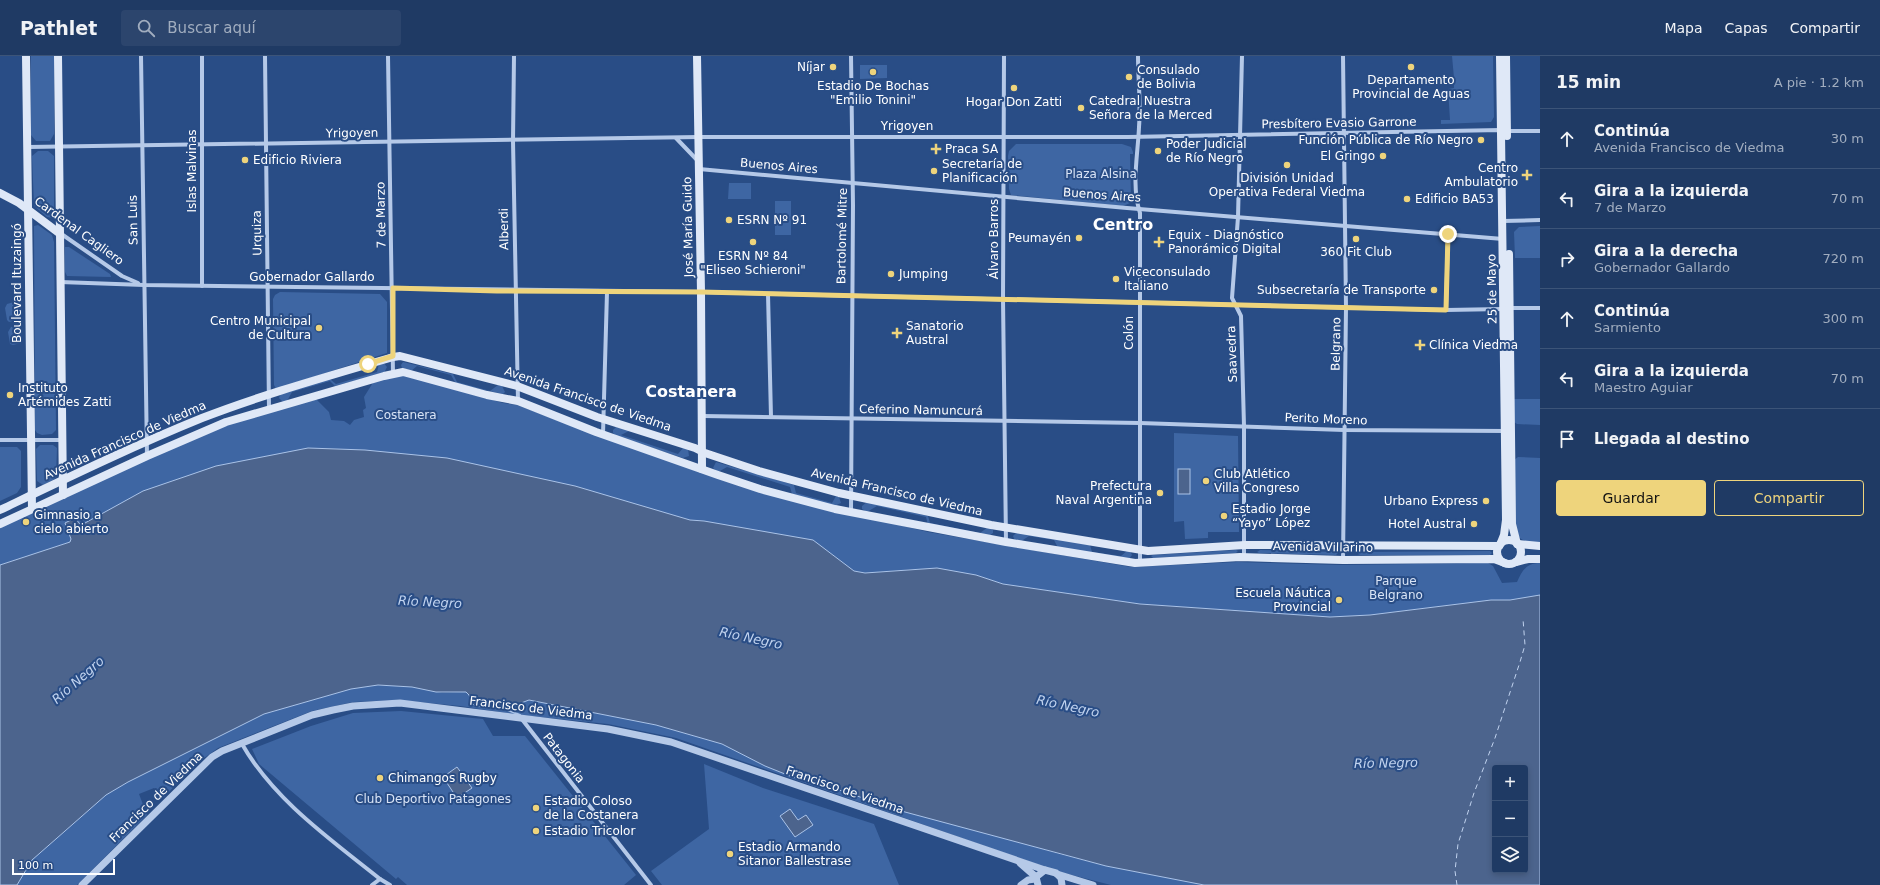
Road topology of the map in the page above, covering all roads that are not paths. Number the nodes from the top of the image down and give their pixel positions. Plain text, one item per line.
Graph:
1 (26, 56) edge
2 (58, 56) edge
3 (141, 56) edge
4 (202, 56) edge
5 (264, 56) edge
6 (388, 56) edge
7 (514, 56) edge
8 (697, 56) edge
9 (851, 56) edge
10 (1004, 56) edge
11 (1138, 56) edge
12 (1242, 56) edge
13 (1343, 56) edge
14 (1500, 56) edge
15 (1506, 56) edge
16 (1504, 130) junction
17 (1540, 131) edge
18 (1345, 133) junction
19 (1240, 134) junction
20 (1138, 135) junction
21 (1004, 136) junction
22 (699, 137) junction
23 (852, 137) junction
24 (676, 138) junction
25 (513, 141) junction
26 (390, 142) junction
27 (266, 144) junction
28 (142, 145) junction
29 (202, 145) junction
30 (59, 146) junction
31 (28, 147) junction
32 (699, 165) junction
33 (852, 183) junction
34 (0, 193) edge
35 (1004, 196) junction
36 (1138, 208) junction
37 (29, 210) junction
38 (1238, 217) junction
39 (1540, 220) edge
40 (1506, 221) junction
41 (1345, 226) junction
42 (59, 233) junction
43 (1448, 234) junction
44 (1503, 239) junction
45 (60, 282) junction
46 (144, 285) junction
47 (202, 286) junction
48 (267, 287) junction
49 (393, 288) junction
50 (515, 290) junction
51 (607, 292) junction
52 (701, 292) junction
53 (768, 294) junction
54 (851, 296) junction
55 (1003, 299) junction
56 (1140, 303) junction
57 (1235, 304) junction
58 (1346, 306) junction
59 (1507, 308) junction
60 (1540, 308) edge
61 (1446, 310) junction
62 (393, 356) junction
63 (393, 374) junction
64 (517, 386) junction
65 (268, 394) junction
66 (518, 401) junction
67 (269, 409) junction
68 (703, 416) junction
69 (771, 417) junction
70 (604, 419) junction
71 (851, 419) junction
72 (1004, 421) junction
73 (1140, 423) junction
74 (1244, 426) junction
75 (1344, 430) junction
76 (1508, 431) junction
77 (604, 434) junction
78 (0, 440) edge
79 (30, 440) junction
80 (62, 440) junction
81 (146, 441) junction
82 (702, 452) junction
83 (147, 456) junction
84 (702, 469) junction
85 (63, 480) junction
86 (32, 495) junction
87 (63, 495) junction
88 (850, 496) junction
89 (32, 509) junction
90 (0, 510) edge
91 (851, 512) junction
92 (0, 524) edge
93 (1005, 526) junction
94 (1006, 542) junction
95 (1517, 544) junction
96 (1244, 545) junction
97 (1499, 546) junction
98 (1540, 546) edge
99 (1343, 547) junction
100 (1140, 550) junction
101 (1244, 557) junction
102 (1540, 559) edge
103 (1343, 560) junction
104 (1140, 563) junction
105 (1509, 563) junction
106 (521, 718) junction
107 (242, 744) junction
108 (1019, 862) junction
109 (1045, 870) junction
110 (1056, 873) junction
111 (380, 879) junction
112 (1036, 881) edge
113 (649, 884) edge
114 (1077, 884) edge
115 (82, 885) edge
116 (372, 885) edge
117 (390, 885) edge
118 (1021, 885) edge
119 (1062, 885) edge
120 (1093, 885) edge

1 - 31 main road, Boulevard Ituzaingó
2 - 30 main road
3 - 28 street, San Luis
4 - 29 street, Islas Malvinas
5 - 27 street, Urquiza
6 - 26 street, 7 de Marzo
7 - 25 street, Alberdi
8 - 22 main road, José María Guido
9 - 23 street, Bartolomé Mitre
10 - 21 street, Álvaro Barros
11 - 20 street, Colón
12 - 19 street, Saavedra
13 - 18 street, Belgrano
14 - 16 main road, 25 de Mayo
15 - 16 main road, 25 de Mayo
16 - 17 street, Presbítero Evasio Garrone
16 - 18 street, Presbítero Evasio Garrone
16 - 40 main road, 25 de Mayo
18 - 19 street, Presbítero Evasio Garrone
18 - 41 street, Belgrano
19 - 20 street, Presbítero Evasio Garrone
19 - 38 street, Saavedra
20 - 21 street, Yrigoyen
20 - 36 street, Colón
21 - 23 street, Yrigoyen
21 - 35 street, Álvaro Barros
22 - 23 street, Yrigoyen
22 - 24 street, Yrigoyen
22 - 32 main road, José María Guido
23 - 33 street, Bartolomé Mitre
24 - 25 street, Yrigoyen
24 - 32 street
25 - 26 street, Yrigoyen
25 - 50 street, Alberdi
26 - 27 street, Yrigoyen
26 - 49 street, 7 de Marzo
27 - 29 street, Yrigoyen
27 - 48 street, Urquiza
28 - 29 street, Yrigoyen
28 - 30 street, Yrigoyen
28 - 46 street, San Luis
29 - 47 street, Islas Malvinas
30 - 31 street, Yrigoyen
30 - 42 main road
31 - 37 main road, Boulevard Ituzaingó
32 - 33 street, Buenos Aires
32 - 52 main road, José María Guido
33 - 35 street, Buenos Aires
33 - 54 street, Bartolomé Mitre
34 - 37 main road, Cardenal Cagliero
35 - 36 street, Buenos Aires
35 - 55 street, Álvaro Barros
36 - 38 street, Buenos Aires
36 - 56 street, Colón
37 - 42 main road, Cardenal Cagliero
37 - 79 main road, Boulevard Ituzaingó
38 - 41 street, Buenos Aires
38 - 57 street, Saavedra
39 - 40 street
40 - 44 main road, 25 de Mayo
40 - 59 main road, 25 de Mayo
41 - 43 street, Buenos Aires
41 - 58 street, Belgrano
42 - 45 main road
42 - 46 street, Cardenal Cagliero
43 - 44 street, Buenos Aires
43 - 61 street
44 - 59 main road, 25 de Mayo
45 - 46 street, Gobernador Gallardo
45 - 80 main road
46 - 47 street, Gobernador Gallardo
46 - 81 street, San Luis
47 - 48 street, Gobernador Gallardo
48 - 49 street, Gobernador Gallardo
48 - 65 street, Urquiza
49 - 50 street, Gobernador Gallardo
49 - 62 street, 7 de Marzo
50 - 51 street, Gobernador Gallardo
50 - 64 street, Alberdi
51 - 52 street, Gobernador Gallardo
51 - 70 street
52 - 53 street, Gobernador Gallardo
52 - 68 main road, José María Guido
53 - 54 street, Gobernador Gallardo
53 - 69 street
54 - 55 street, Gobernador Gallardo
54 - 71 street, Bartolomé Mitre
55 - 56 street, Gobernador Gallardo
55 - 72 street, Álvaro Barros
56 - 57 street, Gobernador Gallardo
56 - 73 street, Colón
57 - 58 street, Gobernador Gallardo
57 - 74 street, Saavedra
58 - 61 street, Gobernador Gallardo
58 - 75 street, Belgrano
59 - 60 street, Gobernador Gallardo
59 - 61 street, Gobernador Gallardo
59 - 76 main road, 25 de Mayo
62 - 63 street, 7 de Marzo
62 - 64 main road, Avenida Francisco de Viedma
62 - 65 main road, Avenida Francisco de Viedma
63 - 66 main road, Avenida Francisco de Viedma
63 - 67 main road, Avenida Francisco de Viedma
64 - 66 street, Alberdi
64 - 70 main road, Avenida Francisco de Viedma
65 - 67 street, Urquiza
65 - 81 main road, Avenida Francisco de Viedma
66 - 77 main road, Avenida Francisco de Viedma
67 - 83 main road, Avenida Francisco de Viedma
68 - 69 street, Ceferino Namuncurá
68 - 82 main road, José María Guido
69 - 71 street, Ceferino Namuncurá
70 - 77 street
70 - 82 main road, Avenida Francisco de Viedma
71 - 72 street, Ceferino Namuncurá
71 - 88 street, Bartolomé Mitre
72 - 73 street, Ceferino Namuncurá
72 - 93 street, Álvaro Barros
73 - 74 street, Perito Moreno
73 - 100 street, Colón
74 - 75 street, Perito Moreno
74 - 96 street, Saavedra
75 - 76 street, Perito Moreno
75 - 99 street, Belgrano
76 - 95 main road, 25 de Mayo
76 - 97 main road, 25 de Mayo
77 - 84 main road, Avenida Francisco de Viedma
78 - 79 street
79 - 80 street
79 - 86 main road, Boulevard Ituzaingó
80 - 85 main road
81 - 83 street, San Luis
81 - 85 main road, Avenida Francisco de Viedma
82 - 84 main road, José María Guido
82 - 88 main road, Avenida Francisco de Viedma
83 - 87 main road, Avenida Francisco de Viedma
84 - 91 main road, Avenida Francisco de Viedma
85 - 86 main road, Avenida Francisco de Viedma
85 - 87 main road
86 - 89 main road, Boulevard Ituzaingó
86 - 90 main road, Avenida Francisco de Viedma
87 - 89 main road, Avenida Francisco de Viedma
88 - 91 street, Bartolomé Mitre
88 - 93 main road, Avenida Francisco de Viedma
89 - 92 main road, Avenida Francisco de Viedma
91 - 94 main road, Avenida Francisco de Viedma
93 - 94 street, Álvaro Barros
93 - 100 main road, Avenida Francisco de Viedma
94 - 104 main road, Avenida Francisco de Viedma
95 - 97 main road
95 - 98 main road
95 - 105 main road, 25 de Mayo
96 - 99 main road, Avenida Villarino
96 - 100 main road, Avenida Villarino
96 - 101 street, Saavedra
97 - 99 main road, Avenida Villarino
97 - 105 main road
99 - 103 street, Belgrano
100 - 104 street, Colón
101 - 103 main road, Avenida Villarino
101 - 104 main road, Avenida Villarino
102 - 105 main road, Avenida Villarino
103 - 105 main road, Avenida Villarino
106 - 107 street, Francisco de Viedma
106 - 108 street, Francisco de Viedma
106 - 113 street, Patagonia
107 - 111 street
107 - 115 street, Francisco de Viedma
108 - 109 street, Francisco de Viedma
108 - 112 street, Francisco de Viedma
109 - 110 street, Francisco de Viedma
109 - 112 street
110 - 114 street, Francisco de Viedma
110 - 119 street
111 - 116 street
111 - 117 street
112 - 118 street
114 - 120 street, Francisco de Viedma

